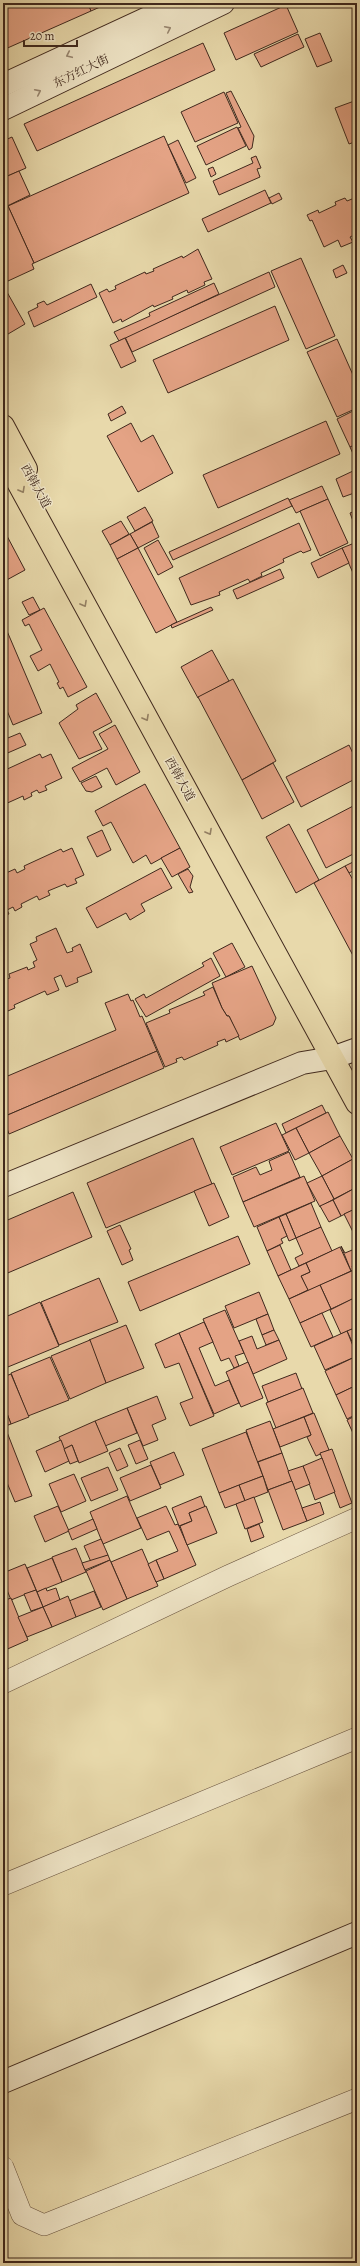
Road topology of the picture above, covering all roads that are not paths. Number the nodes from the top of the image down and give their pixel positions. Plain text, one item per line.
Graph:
1 (180, 3) edge
2 (223, 3) edge
3 (3, 85) edge
4 (3, 108) edge
5 (3, 426) edge
6 (3, 455) edge
7 (345, 1053) edge
8 (357, 1074) edge
9 (357, 1103) edge
10 (3, 1186) edge
11 (357, 1518) edge
12 (3, 1683) edge
13 (357, 1738) edge
14 (3, 1884) edge
15 (357, 1934) edge
16 (3, 2082) edge
17 (357, 2099) edge
18 (3, 2167) edge

1 -> 3 street, 东方红大街
4 -> 2 street, 东方红大街
5 - 7 main road, 西韩大道
6 -> 7 main road, 西韩大道
7 - 8 main road, 西韩大道
7 - 9 main road, 西韩大道
7 - 10 street
11 - 12 street
13 - 14 street
15 - 16 street
17 - 18 street

